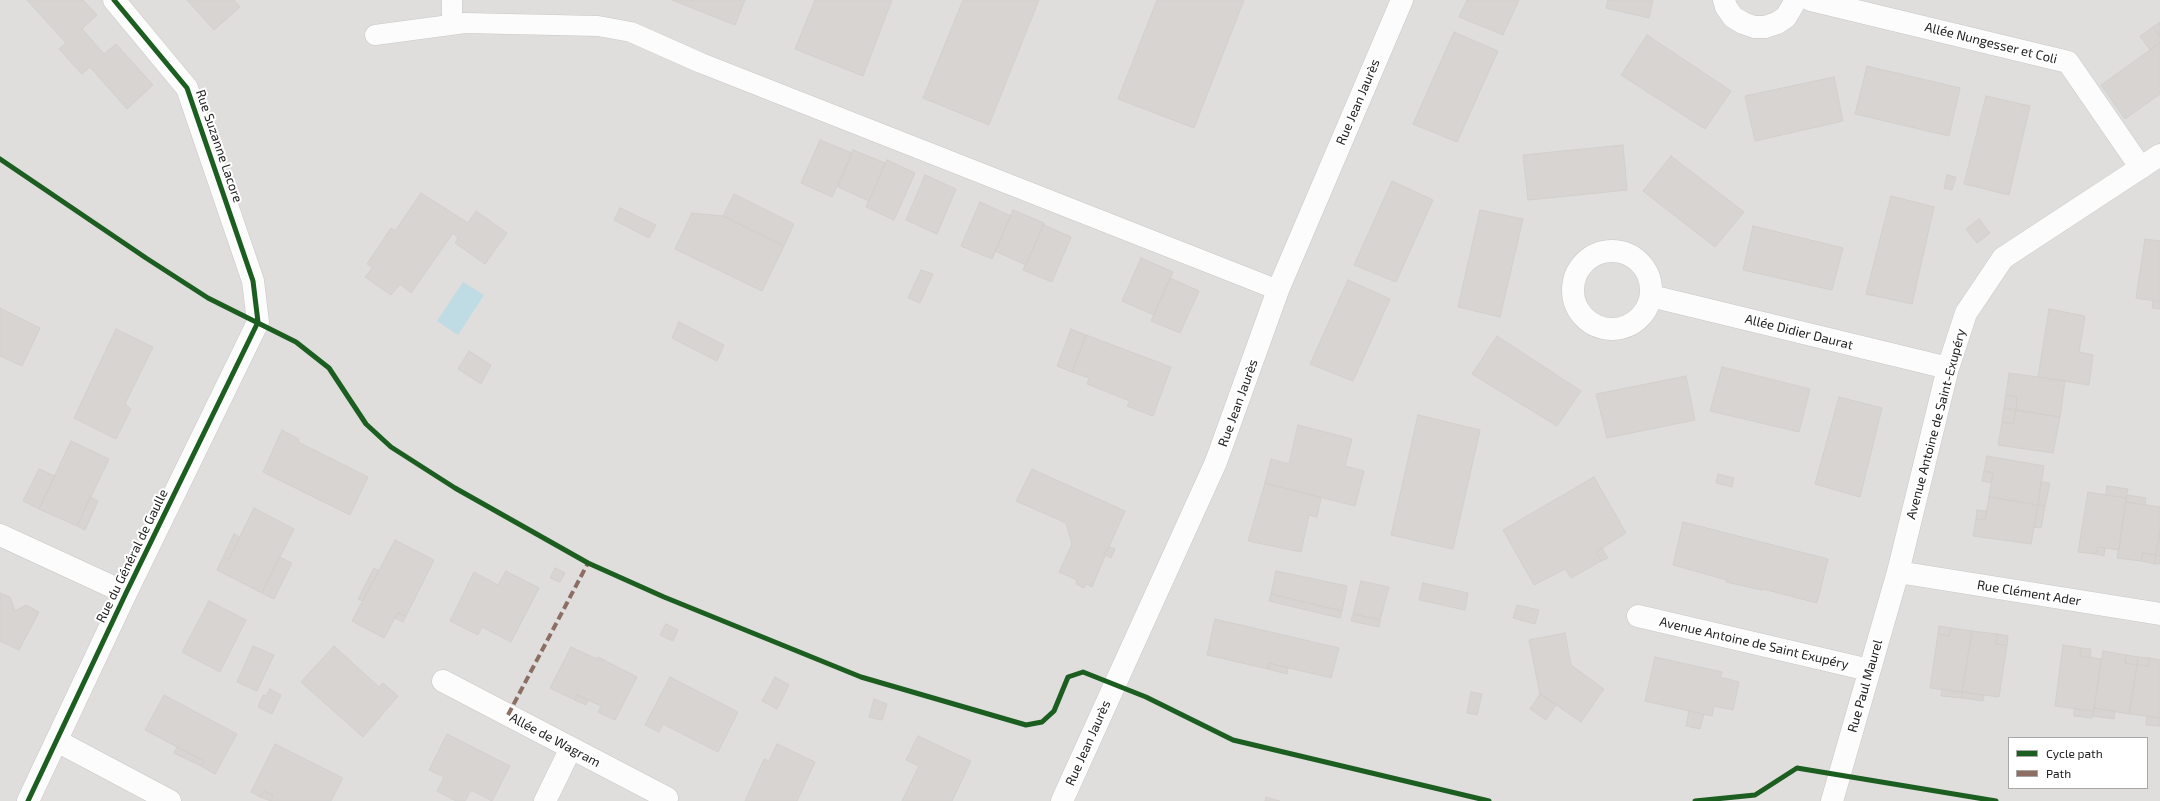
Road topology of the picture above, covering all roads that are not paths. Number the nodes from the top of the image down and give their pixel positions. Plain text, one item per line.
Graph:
1 (114, 0) edge
2 (452, 0) edge
3 (1402, 0) edge
4 (1724, 0) edge
5 (1796, 0) edge
6 (1811, 0) edge
7 (452, 25) junction
8 (375, 35) dead end
9 (2160, 155) edge
10 (2141, 168) junction
11 (1278, 290) junction
12 (1651, 296) dead end
13 (258, 322) joint
14 (1948, 368) junction
15 (0, 535) edge
16 (1898, 572) junction
17 (126, 593) junction
18 (2160, 614) edge
19 (1638, 616) dead end
20 (1869, 670) junction
21 (443, 681) dead end
22 (57, 741) junction
23 (570, 748) junction
24 (667, 798) dead end
25 (28, 801) edge
26 (170, 801) edge
27 (545, 801) edge
28 (1062, 801) edge
29 (1832, 801) edge

1 - 13 street, Rue Suzanne Lacore
2 - 7 lane
3 - 11 street, Rue Jean Jaurès
4 - 5 street
6 - 10 street, Allée Nungesser et Coli
7 - 8 lane
7 - 11 lane
9 - 10 street, Avenue Antoine de Saint-Exupéry
10 - 14 street, Avenue Antoine de Saint-Exupéry
11 - 28 street, Rue Jean Jaurès
12 - 14 street, Allée Didier Daurat
13 - 17 street, Rue du Général de Gaulle
14 - 16 street, Avenue Antoine de Saint-Exupéry
15 - 17 street
16 - 18 street, Rue Clément Ader
16 - 20 street, Rue Paul Maurel
17 - 22 street, Rue du Général de Gaulle
19 - 20 street, Avenue Antoine de Saint Exupéry
20 - 29 street, Rue Paul Maurel
21 - 23 street, Allée de Wagram
22 - 25 street, Rue du Général de Gaulle
22 - 26 street
23 - 24 street, Allée de Wagram
23 - 27 street

